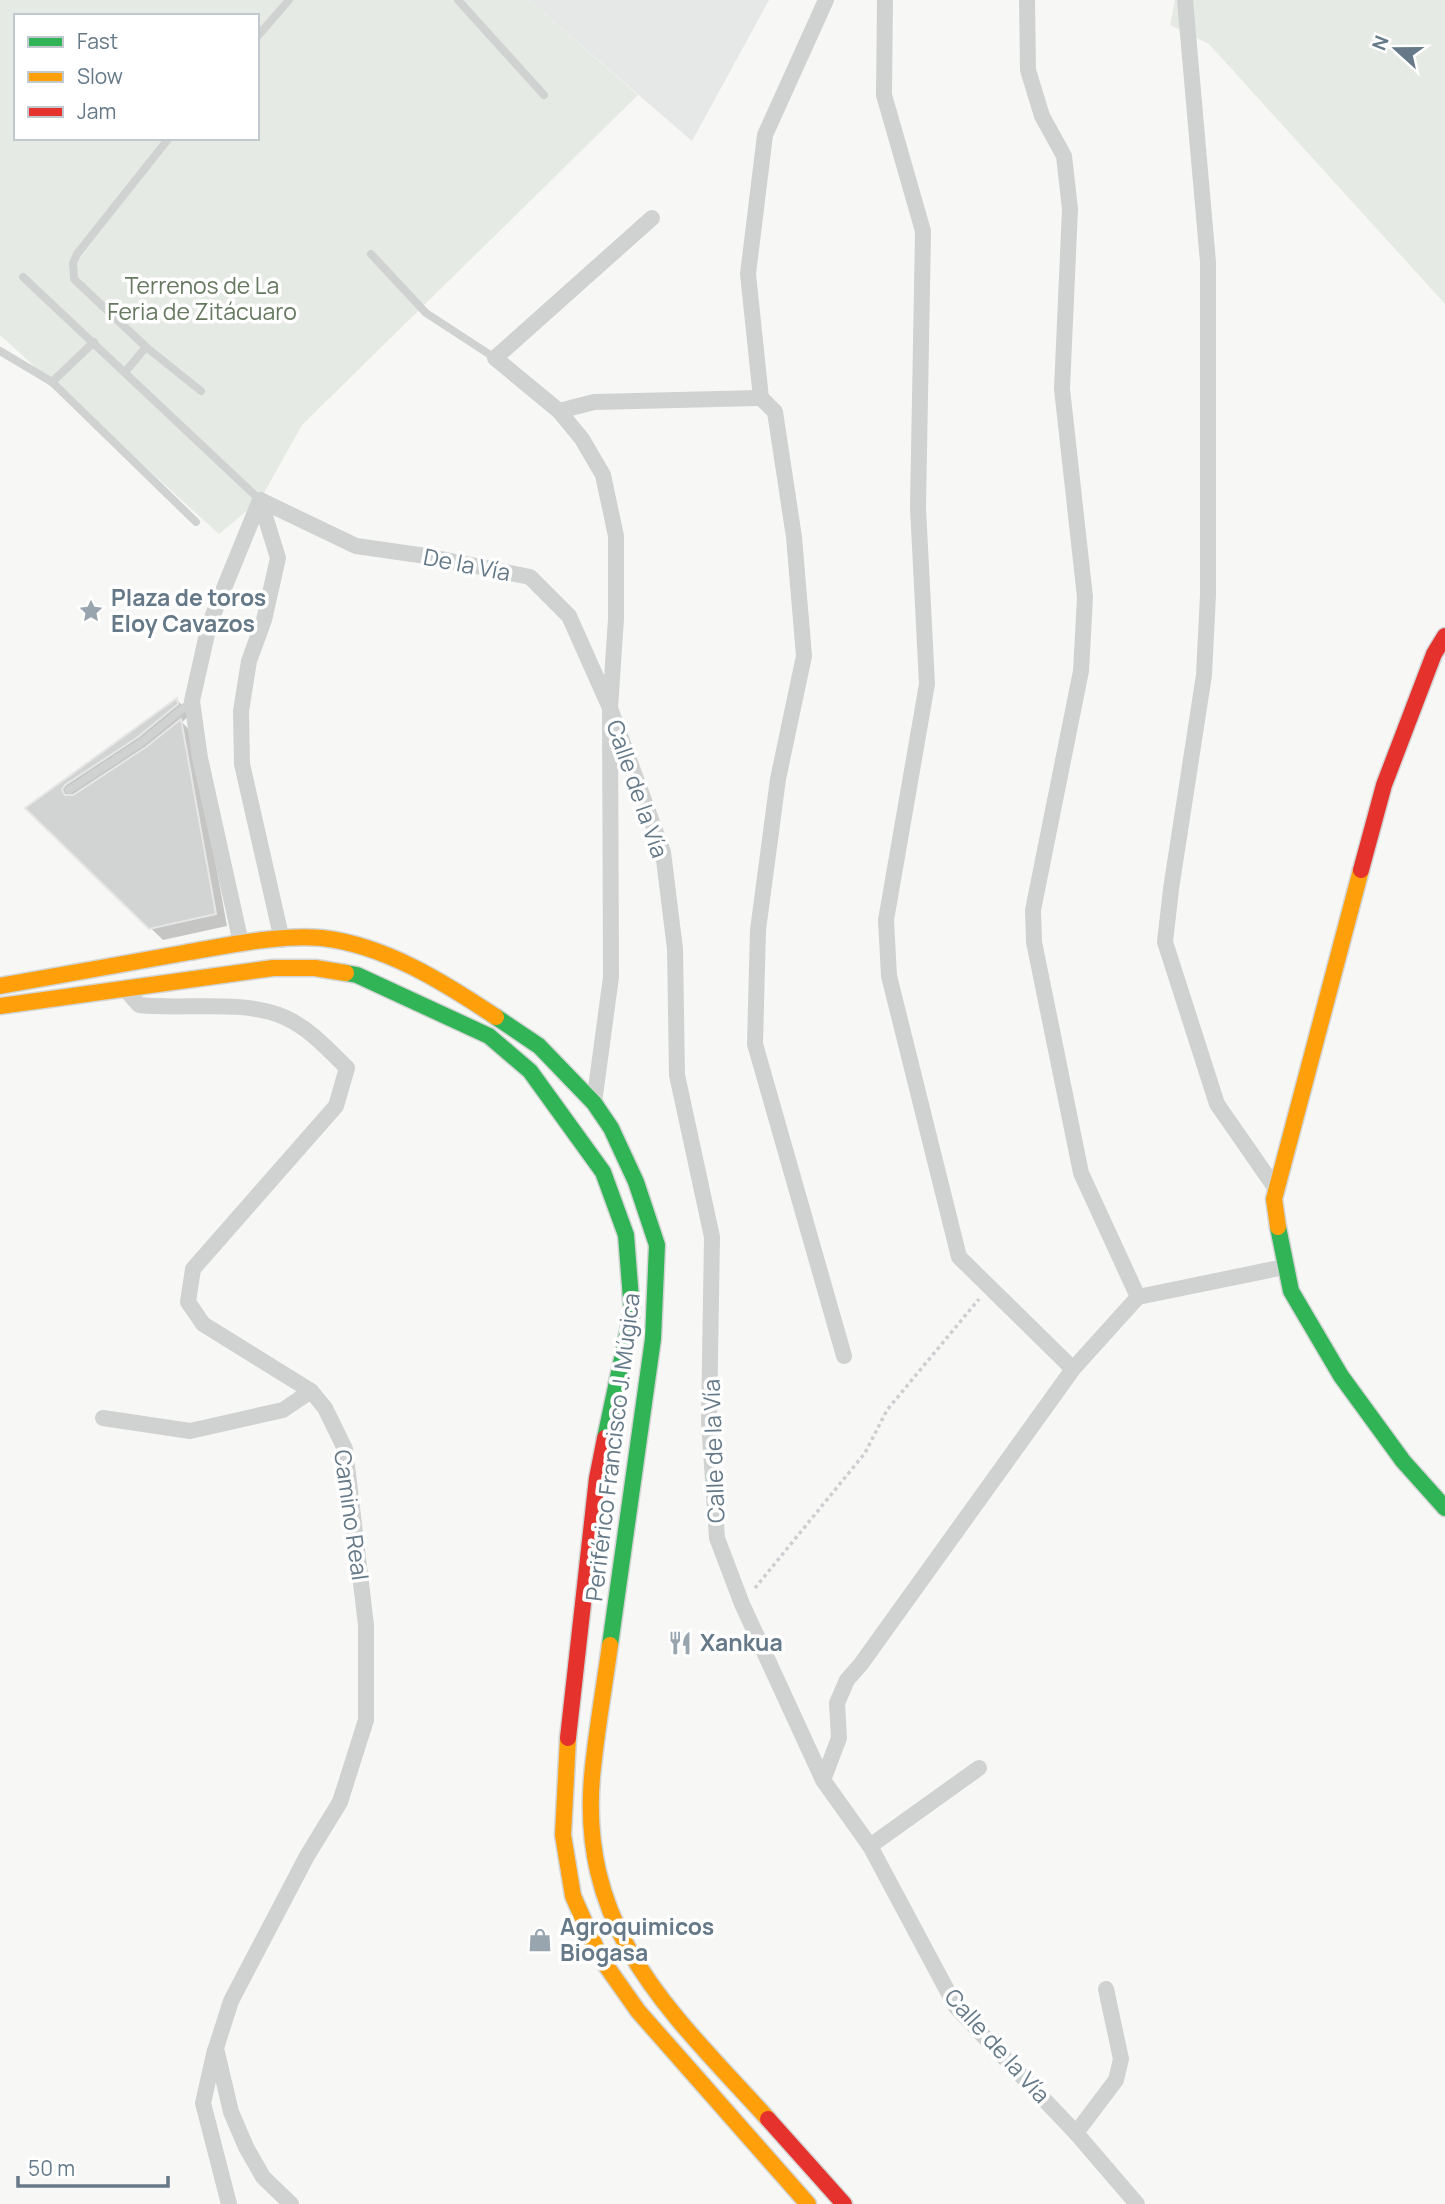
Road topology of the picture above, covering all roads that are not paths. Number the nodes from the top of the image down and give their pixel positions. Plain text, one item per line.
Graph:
1 (289, 0) edge
2 (458, 0) edge
3 (826, 0) edge
4 (885, 0) edge
5 (1027, 0) edge
6 (1185, 0) edge
7 (259, 35) edge
8 (544, 95) dead end
9 (167, 140) edge
10 (652, 218) dead end
11 (371, 254) dead end
12 (23, 277) dead end
13 (94, 342) junction
14 (146, 347) junction
15 (0, 351) edge
16 (495, 358) junction
17 (126, 371) junction
18 (52, 382) junction
19 (201, 391) dead end
20 (761, 398) junction
21 (559, 411) junction
22 (260, 500) junction
23 (197, 522) dead end
24 (1445, 636) edge
25 (192, 701) junction
26 (610, 709) junction
27 (69, 790) dead end
28 (282, 940) junction
29 (241, 943) junction
30 (0, 986) edge
31 (124, 988) junction
32 (0, 1006) edge
33 (594, 1102) junction
34 (1276, 1189) junction
35 (1284, 1267) junction
36 (1138, 1297) junction
37 (844, 1356) dead end
38 (1073, 1368) junction
39 (311, 1391) junction
40 (103, 1418) dead end
41 (1445, 1508) edge
42 (979, 1768) dead end
43 (823, 1780) junction
44 (870, 1846) junction
45 (1105, 1989) dead end
46 (216, 2048) junction
47 (1076, 2133) junction
48 (229, 2204) edge
49 (290, 2204) edge
50 (808, 2204) edge
51 (844, 2204) edge
52 (1137, 2204) edge

1 - 7 lane
2 - 8 lane
3 - 20 street
4 - 38 street
5 - 36 street
6 - 34 street
9 - 14 lane
10 - 16 street
11 - 16 lane
12 - 13 lane
13 - 17 lane
13 - 18 lane
14 - 17 lane
14 - 19 lane
15 - 18 lane
16 - 21 street
17 - 22 lane
18 - 23 lane
20 - 21 street
20 - 37 street
21 - 26 street
22 - 25 street
22 - 26 street, De la Vía
22 - 28 street
24 - 34 main road
25 - 27 lane
25 - 29 street
26 - 33 street
26 - 43 street, Calle de la Vía
28 - 29 main road, Periférico Francisco J. Múgica
28 - 33 main road, Periférico Francisco J. Múgica
29 - 30 main road, Periférico Francisco J. Múgica
31 - 32 main road, Periférico Francisco J. Múgica
31 - 39 street, Camino Real
31 - 50 main road, Periférico Francisco J. Múgica
33 - 51 main road, Periférico Francisco J. Múgica
34 - 35 main road
35 - 36 street
35 - 41 main road
36 - 38 street
38 - 43 street
39 - 40 street
39 - 46 street, Camino Real
42 - 44 street
43 - 44 street, Calle de la Vía
44 - 47 street, Calle de la Vía
45 - 47 street
46 - 48 street, Camino Real
46 - 49 street
47 - 52 street, Calle de la Vía

